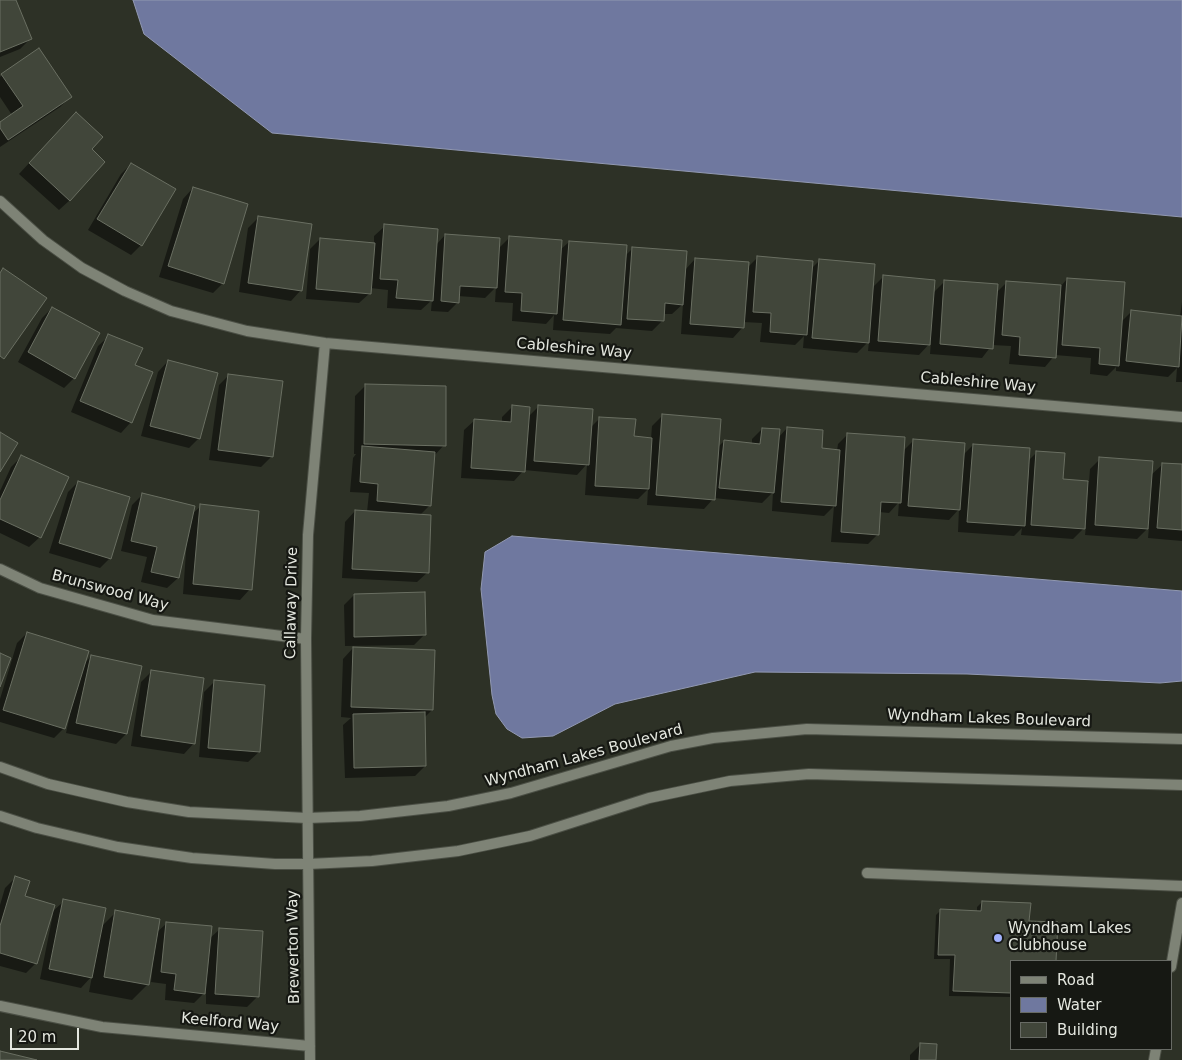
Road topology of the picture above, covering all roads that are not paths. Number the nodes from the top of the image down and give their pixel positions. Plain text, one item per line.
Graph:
1 (0, 201) edge
2 (324, 343) junction
3 (1182, 417) edge
4 (0, 569) edge
5 (306, 639) junction
6 (1182, 738) edge
7 (0, 767) edge
8 (1182, 785) edge
9 (0, 816) edge
10 (307, 818) junction
11 (308, 864) junction
12 (867, 873) dead end
13 (1182, 886) edge
14 (1182, 903) edge
15 (1172, 961) edge
16 (0, 1006) edge
17 (310, 1046) junction
18 (310, 1060) edge

1 - 2 street, Cableshire Way
2 - 3 street, Cableshire Way
2 - 5 street, Callaway Drive
4 - 5 street, Brunswood Way
5 - 10 street, Callaway Drive
6 - 10 street, Wyndham Lakes Boulevard
7 - 10 street, Wyndham Lakes Boulevard
8 - 11 street
9 - 11 street
10 - 11 street, Callaway Drive
11 - 17 street, Brewerton Way
12 - 13 street
14 - 15 street
16 - 17 street, Keelford Way
17 - 18 street, Brewerton Way

